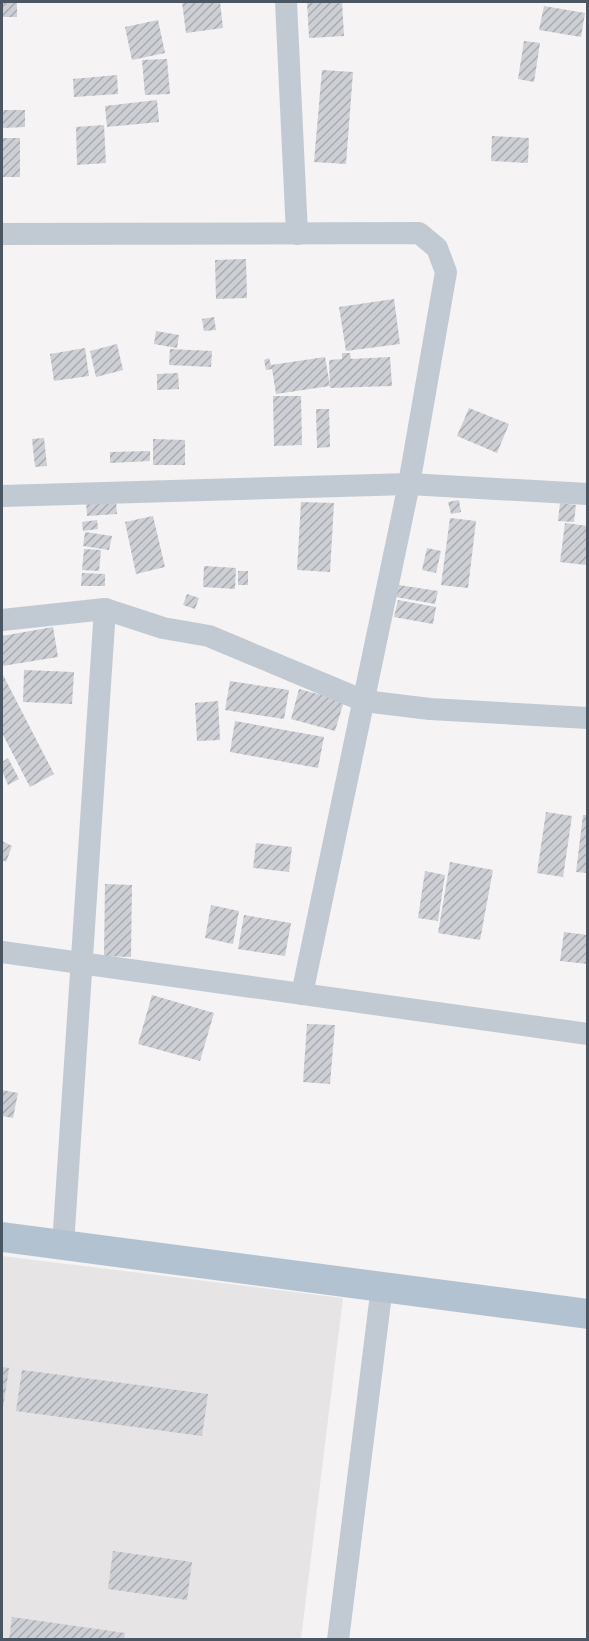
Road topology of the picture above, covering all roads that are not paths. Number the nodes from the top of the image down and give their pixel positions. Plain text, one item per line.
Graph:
1 (286, 2) edge
2 (2, 234) edge
3 (297, 234) junction
4 (409, 484) junction
5 (588, 494) edge
6 (2, 496) edge
7 (105, 609) junction
8 (2, 620) edge
9 (364, 701) junction
10 (588, 718) edge
11 (2, 952) edge
12 (84, 963) junction
13 (302, 994) junction
14 (588, 1034) edge
15 (2, 1237) edge
16 (63, 1245) junction
17 (382, 1286) junction
18 (588, 1314) edge
19 (338, 1640) edge

1 - 3 street
2 - 3 street
3 - 4 street
4 - 5 street
4 - 6 street
4 - 9 street
7 - 8 street
7 - 9 street
7 - 12 street
9 - 10 street
9 - 13 street
11 - 12 street
12 - 13 street
12 - 16 street
13 - 14 street
15 - 16 main road
16 - 17 main road
17 - 18 main road
17 - 19 street

